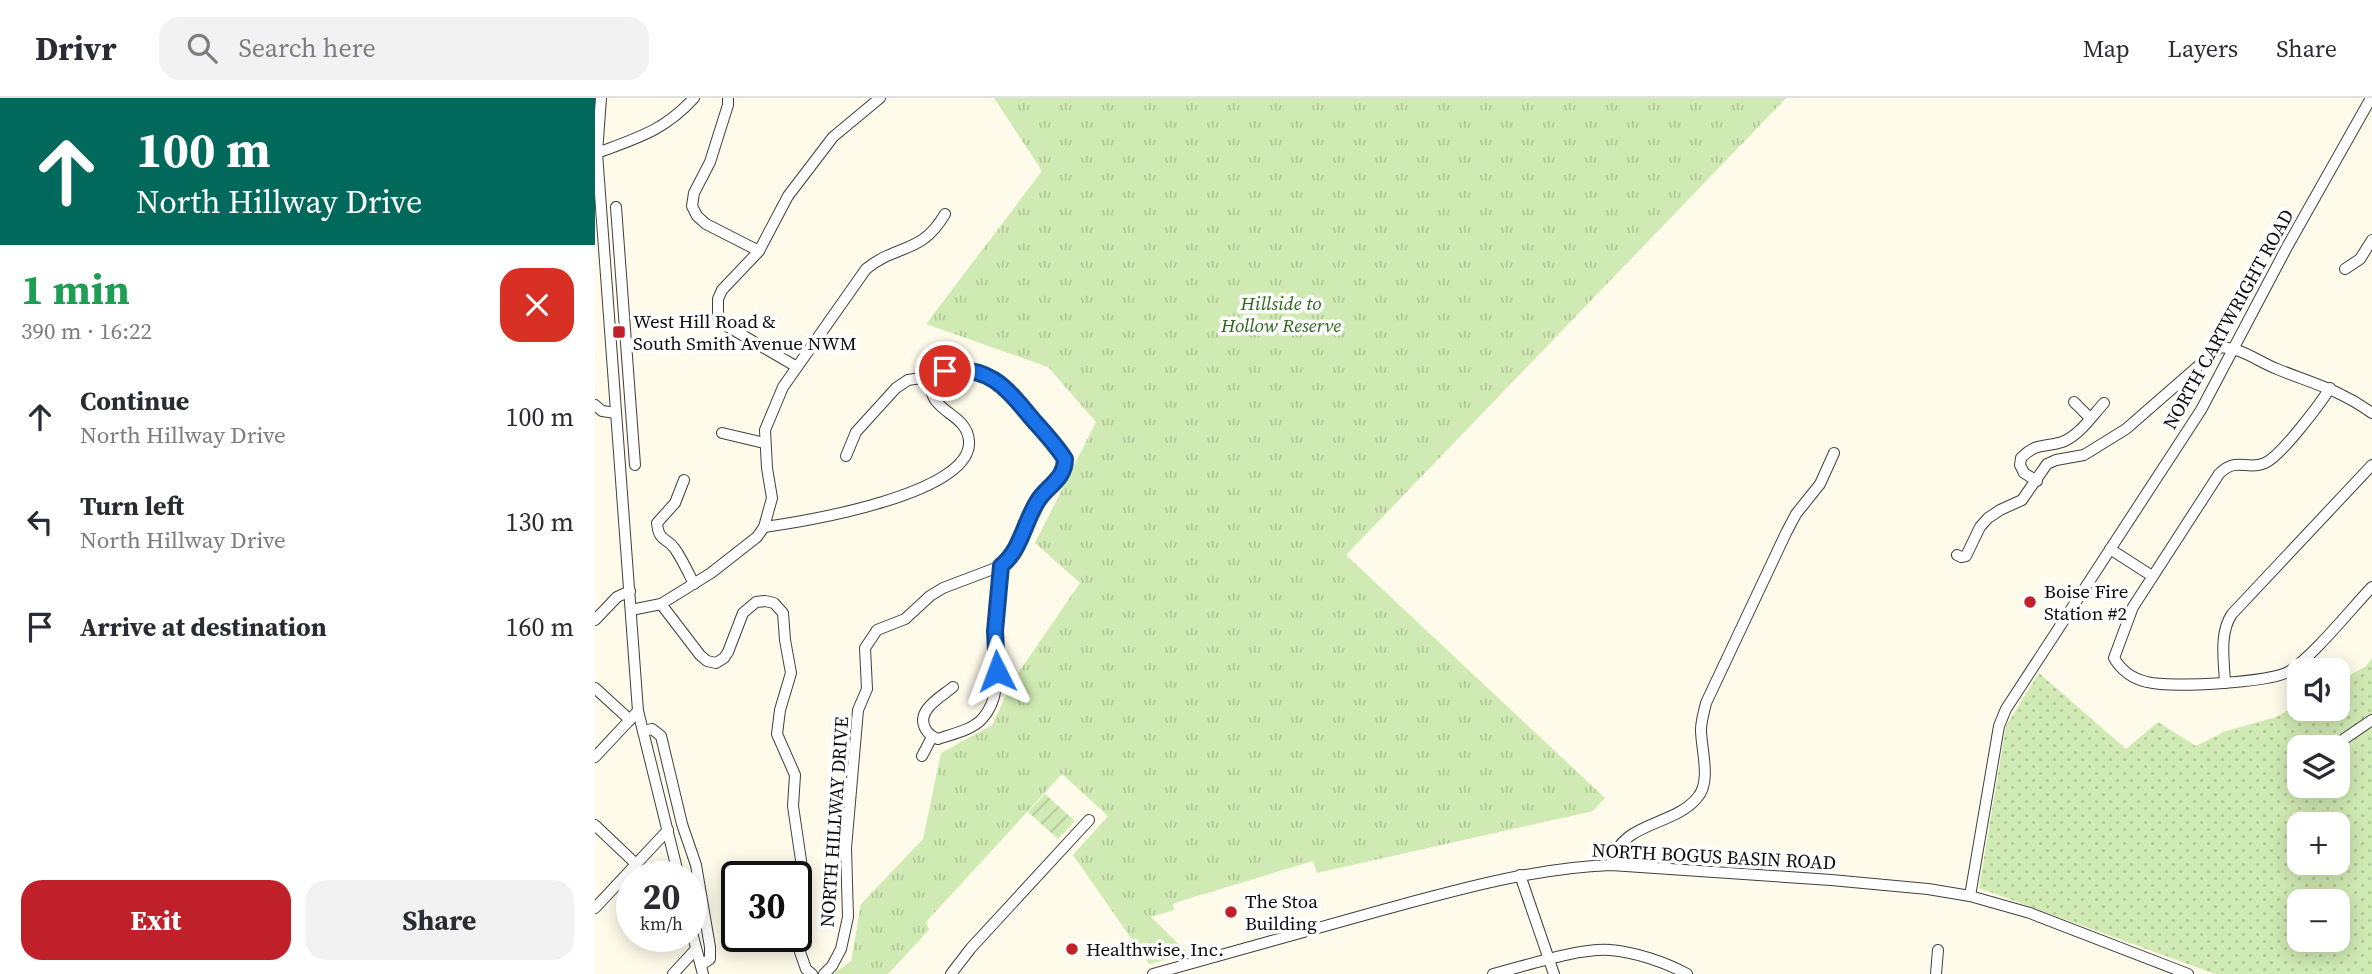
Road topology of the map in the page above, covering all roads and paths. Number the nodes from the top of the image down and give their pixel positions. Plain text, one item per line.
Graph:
1 (601, 98) edge
2 (694, 98) edge
3 (728, 98) edge
4 (880, 98) edge
5 (2371, 98) edge
6 (597, 111) edge
7 (597, 153) edge
8 (616, 207) dead end
9 (945, 214) dead end
10 (2372, 240) edge
11 (759, 251) junction
12 (600, 254) edge
13 (2346, 269) dead end
14 (607, 295) junction
15 (622, 295) junction
16 (2235, 348) junction
17 (797, 367) junction
18 (930, 381) junction
19 (2330, 388) junction
20 (2074, 402) dead end
21 (2104, 403) dead end
22 (595, 405) edge
23 (616, 413) junction
24 (2372, 413) edge
25 (2090, 418) junction
26 (722, 433) dead end
27 (764, 443) junction
28 (1835, 453) dead end
29 (846, 456) dead end
30 (635, 465) dead end
31 (2372, 465) edge
32 (684, 480) dead end
33 (2037, 481) junction
34 (764, 527) junction
35 (2110, 549) junction
36 (1958, 555) dead end
37 (1001, 566) junction
38 (2152, 576) junction
39 (694, 583) junction
40 (2372, 587) edge
41 (630, 591) junction
42 (661, 604) junction
43 (631, 610) junction
44 (595, 620) edge
45 (2225, 683) junction
46 (953, 687) dead end
47 (595, 688) edge
48 (638, 711) junction
49 (629, 720) junction
50 (2372, 720) edge
51 (643, 731) junction
52 (2350, 735) edge
53 (932, 737) junction
54 (922, 756) dead end
55 (595, 757) edge
56 (1089, 820) dead end
57 (595, 825) edge
58 (668, 830) junction
59 (633, 861) edge
60 (639, 861) edge
61 (675, 861) edge
62 (1611, 865) junction
63 (1520, 875) junction
64 (616, 885) edge
65 (1970, 896) junction
66 (595, 908) edge
67 (1938, 950) dead end
68 (693, 952) edge
69 (697, 952) edge
70 (1549, 960) junction
71 (702, 970) edge
72 (1176, 971) edge
73 (673, 974) edge
74 (812, 974) edge
75 (824, 974) edge
76 (951, 974) edge
77 (1153, 974) edge
78 (1493, 974) edge
79 (1554, 974) edge
80 (1687, 974) edge
81 (1936, 974) edge
82 (2188, 974) edge

1 - 6 street
2 - 7 street
3 - 11 street
4 - 11 street
5 - 16 street, NORTH CARTWRIGHT ROAD
6 - 7 street
7 - 12 street
8 - 15 street
9 - 17 street
10 - 13 street
11 - 17 street
12 - 14 street
14 - 15 street
14 - 23 street
15 - 30 street
16 - 19 street
16 - 33 street
16 - 35 street, NORTH CARTWRIGHT ROAD
17 - 27 street
18 - 29 street
18 - 34 street
18 - 37 street
19 - 24 street
19 - 38 street
20 - 25 street
21 - 25 street
22 - 23 street
23 - 41 street
25 - 33 street
26 - 27 street
27 - 34 street
28 - 62 street
31 - 45 street
32 - 39 street
33 - 36 street
34 - 39 street
35 - 38 street
35 - 65 street, NORTH CARTWRIGHT ROAD
37 - 53 street
37 - 75 street, NORTH HILLWAY DRIVE
38 - 45 street
39 - 42 street
40 - 45 street
41 - 43 street
41 - 44 street
42 - 43 street
42 - 74 street, NORTH HILLWAY DRIVE
43 - 48 street
46 - 53 street
47 - 49 street
48 - 49 street
48 - 51 street
49 - 55 street
50 - 52 street
51 - 58 street
51 - 71 street
53 - 54 street
56 - 76 street
57 - 59 street
58 - 60 street
58 - 61 street
62 - 63 street, NORTH BOGUS BASIN ROAD
62 - 65 street, NORTH BOGUS BASIN ROAD
63 - 70 street
63 - 72 street, NORTH BOGUS BASIN ROAD
64 - 66 street
65 - 82 street, NORTH BOGUS BASIN ROAD
67 - 81 street
68 - 73 street
69 - 71 street
70 - 78 street
70 - 79 street
70 - 80 street
72 - 77 street, NORTH BOGUS BASIN ROAD

